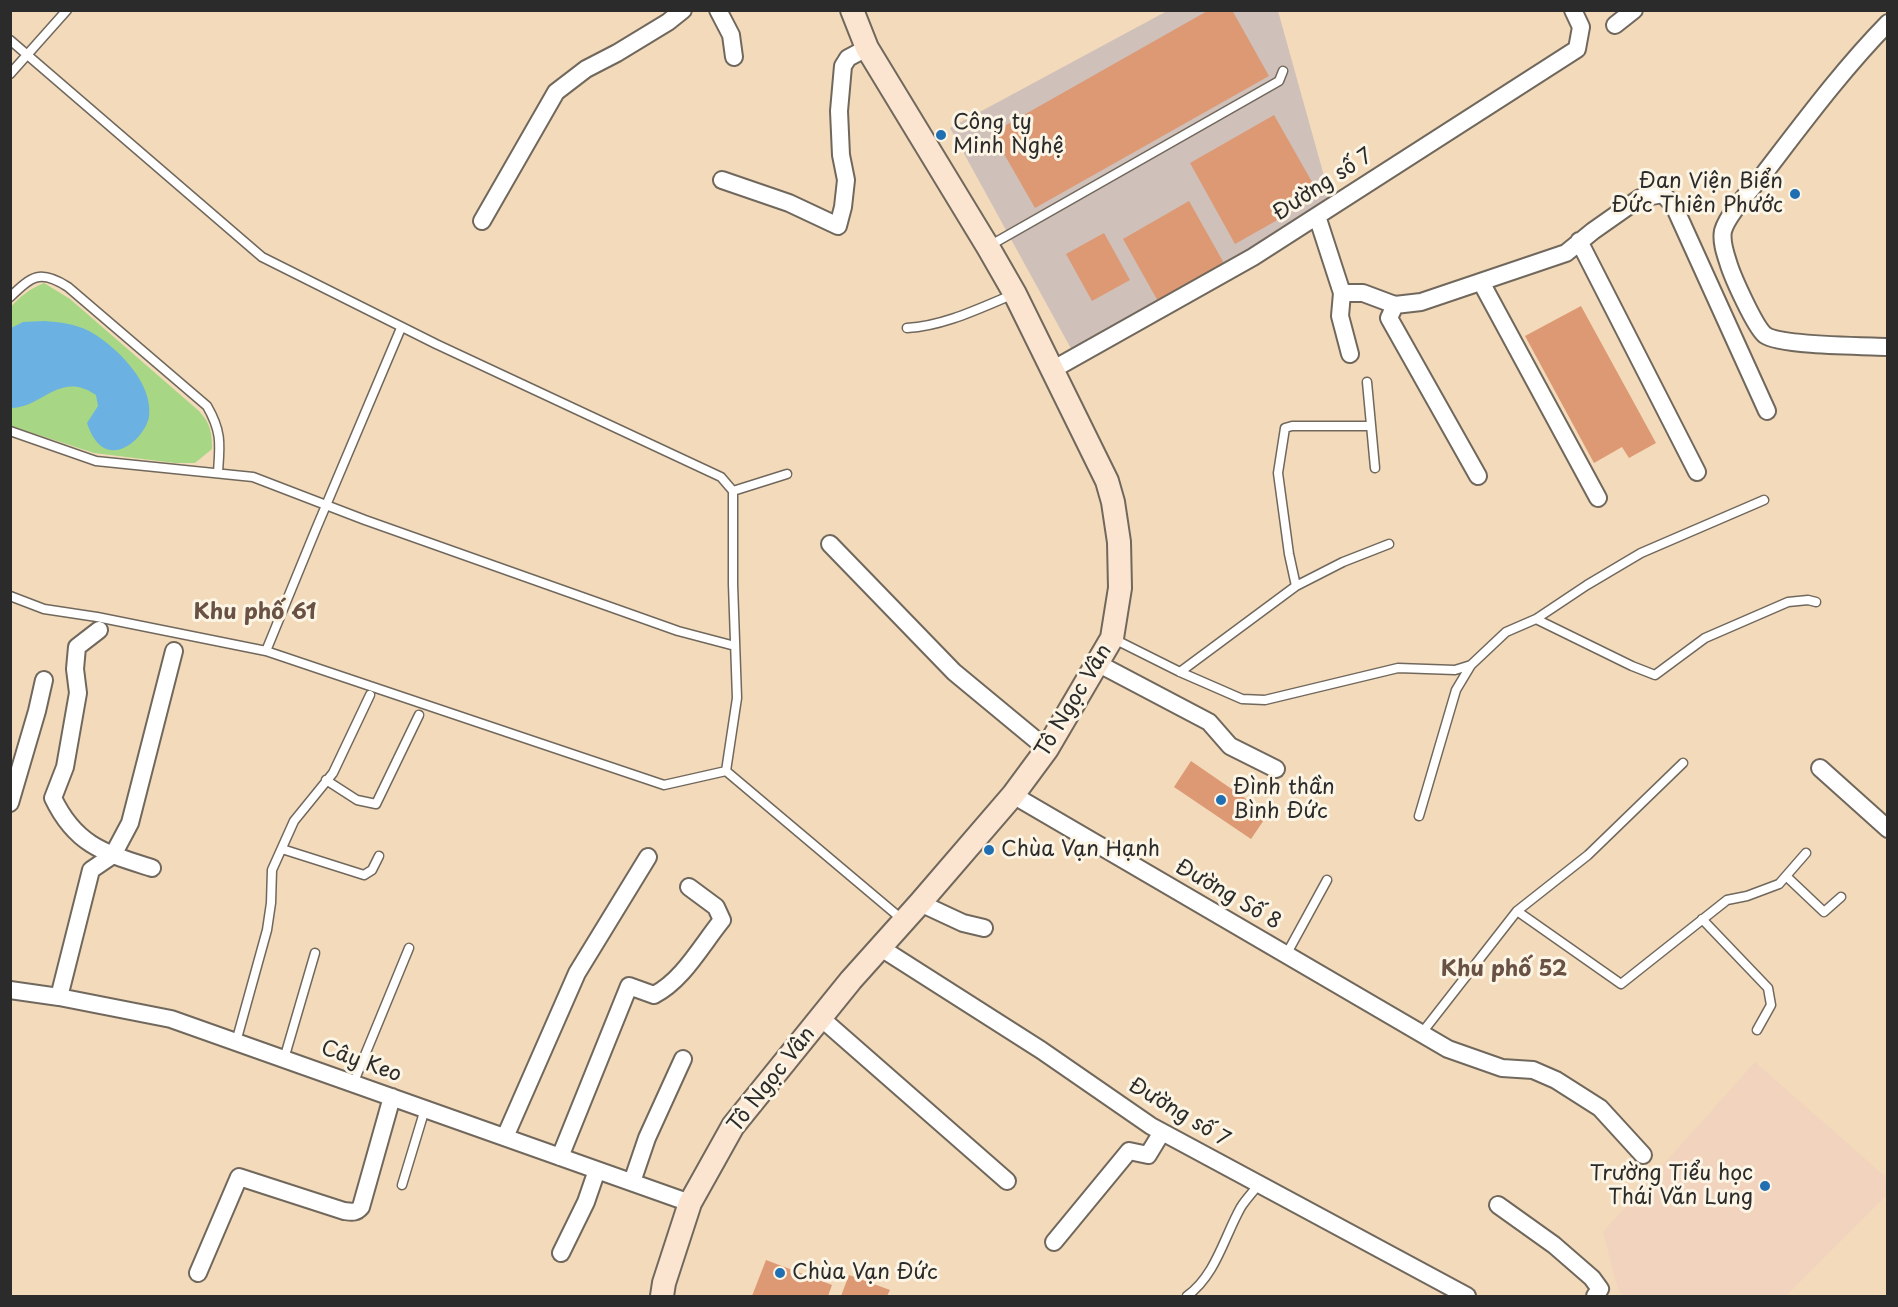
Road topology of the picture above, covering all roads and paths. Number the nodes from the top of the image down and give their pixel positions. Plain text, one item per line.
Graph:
1 (67, 10) edge
2 (683, 10) edge
3 (718, 10) edge
4 (852, 10) edge
5 (1573, 10) edge
6 (1634, 10) edge
7 (1887, 23) edge
8 (1615, 25) dead end
9 (10, 40) edge
10 (867, 48) junction
11 (27, 55) junction
12 (734, 57) dead end
13 (1283, 71) dead end
14 (10, 74) edge
15 (722, 180) dead end
16 (1317, 216) junction
17 (482, 221) dead end
18 (1580, 242) junction
19 (988, 247) junction
20 (1481, 282) junction
21 (1342, 293) junction
22 (1015, 294) junction
23 (10, 297) edge
24 (1395, 305) junction
25 (401, 328) junction
26 (907, 328) dead end
27 (1887, 347) edge
28 (1350, 354) dead end
29 (1052, 370) junction
30 (1367, 382) dead end
31 (1767, 411) dead end
32 (1370, 426) junction
33 (10, 431) edge
34 (1375, 468) dead end
35 (218, 472) junction
36 (1697, 472) dead end
37 (787, 474) dead end
38 (1478, 476) dead end
39 (733, 491) junction
40 (1598, 498) dead end
41 (1764, 500) dead end
42 (327, 504) junction
43 (830, 544) dead end
44 (1389, 544) dead end
45 (1296, 585) junction
46 (10, 596) edge
47 (1816, 602) dead end
48 (1536, 619) junction
49 (99, 630) dead end
50 (1112, 638) junction
51 (735, 646) junction
52 (174, 651) dead end
53 (266, 651) junction
54 (1097, 663) junction
55 (1471, 665) junction
56 (1180, 672) junction
57 (44, 680) dead end
58 (369, 695) dead end
59 (419, 715) dead end
60 (1047, 749) junction
61 (1683, 762) dead end
62 (1820, 768) dead end
63 (1276, 769) dead end
64 (726, 771) junction
65 (326, 780) junction
66 (1013, 795) junction
67 (10, 803) edge
68 (1419, 816) dead end
69 (1887, 829) edge
70 (282, 849) junction
71 (1806, 853) dead end
72 (113, 855) junction
73 (379, 856) dead end
74 (648, 857) dead end
75 (152, 868) dead end
76 (1786, 876) junction
77 (1327, 880) dead end
78 (689, 887) dead end
79 (1841, 897) dead end
80 (920, 903) junction
81 (1517, 911) junction
82 (1702, 920) junction
83 (904, 922) junction
84 (984, 928) dead end
85 (409, 948) dead end
86 (881, 948) junction
87 (315, 953) dead end
88 (1286, 955) junction
89 (10, 990) edge
90 (59, 997) junction
91 (821, 1018) junction
92 (1757, 1030) dead end
93 (1421, 1034) junction
94 (236, 1042) junction
95 (284, 1059) junction
96 (683, 1059) dead end
97 (353, 1084) junction
98 (392, 1097) junction
99 (425, 1109) junction
100 (1162, 1132) junction
101 (505, 1137) junction
102 (1643, 1155) dead end
103 (560, 1157) junction
104 (597, 1170) junction
105 (1007, 1180) dead end
106 (632, 1182) junction
107 (1259, 1184) junction
108 (402, 1185) dead end
109 (690, 1203) junction
110 (1498, 1205) dead end
111 (1054, 1242) dead end
112 (561, 1253) dead end
113 (198, 1273) dead end
114 (662, 1296) edge
115 (1187, 1296) edge
116 (1467, 1296) edge
117 (1595, 1296) edge

1 - 11 lane
2 - 17 street
3 - 12 street
4 - 10 main road, Tô Ngọc Vân
5 - 16 street, Đường số 7
6 - 8 street
7 - 27 street
9 - 11 lane
10 - 15 street
10 - 19 main road, Tô Ngọc Vân
11 - 14 lane
11 - 25 lane
13 - 19 lane
16 - 21 street
16 - 29 street, Đường số 7
18 - 20 street
18 - 31 street
18 - 36 street
19 - 22 main road, Tô Ngọc Vân
20 - 24 street
20 - 40 street
21 - 24 street
21 - 28 street
22 - 26 lane
22 - 29 main road, Tô Ngọc Vân
23 - 35 lane
24 - 38 street
25 - 39 lane
25 - 42 lane
29 - 50 main road, Tô Ngọc Vân
30 - 32 lane
32 - 34 lane
32 - 45 lane
33 - 35 lane
35 - 42 lane
37 - 39 lane
39 - 51 lane
41 - 48 lane
42 - 51 lane
42 - 53 lane
43 - 60 street
44 - 45 lane
45 - 56 lane
46 - 53 lane
47 - 48 lane
48 - 55 lane
49 - 72 street
50 - 54 main road, Tô Ngọc Vân
50 - 56 lane
51 - 64 lane
52 - 72 street
53 - 64 lane
54 - 60 main road, Tô Ngọc Vân
54 - 63 street
55 - 56 lane
55 - 68 lane
57 - 67 street
58 - 65 lane
59 - 65 lane
60 - 66 main road, Tô Ngọc Vân
61 - 81 lane
62 - 69 street
64 - 83 lane
65 - 70 lane
66 - 80 main road, Tô Ngọc Vân
66 - 88 street, Đường Số 8
70 - 73 lane
70 - 94 lane
71 - 76 lane
72 - 75 street
72 - 90 street
74 - 101 street
76 - 79 lane
76 - 82 lane
77 - 88 lane
78 - 103 street
80 - 83 main road, Tô Ngọc Vân
80 - 84 street
81 - 82 lane
81 - 93 lane
82 - 92 lane
83 - 86 main road, Tô Ngọc Vân
85 - 97 lane
86 - 91 main road, Tô Ngọc Vân
86 - 100 street, Đường số 7
87 - 95 lane
88 - 93 street, Đường Số 8
89 - 90 street, Cây Keo
90 - 94 street, Cây Keo
91 - 105 street
91 - 109 main road, Tô Ngọc Vân
93 - 102 street, Đường Số 8
94 - 95 street, Cây Keo
95 - 97 street, Cây Keo
96 - 106 street
97 - 98 street, Cây Keo
98 - 99 street, Cây Keo
98 - 113 street
99 - 101 street, Cây Keo
99 - 108 lane
100 - 107 street, Đường số 7
100 - 111 street
101 - 103 street, Cây Keo
103 - 104 street, Cây Keo
104 - 106 street, Cây Keo
104 - 112 street
106 - 109 street, Cây Keo
107 - 115 lane
107 - 116 street, Đường số 7
109 - 114 main road, Tô Ngọc Vân
110 - 117 street

